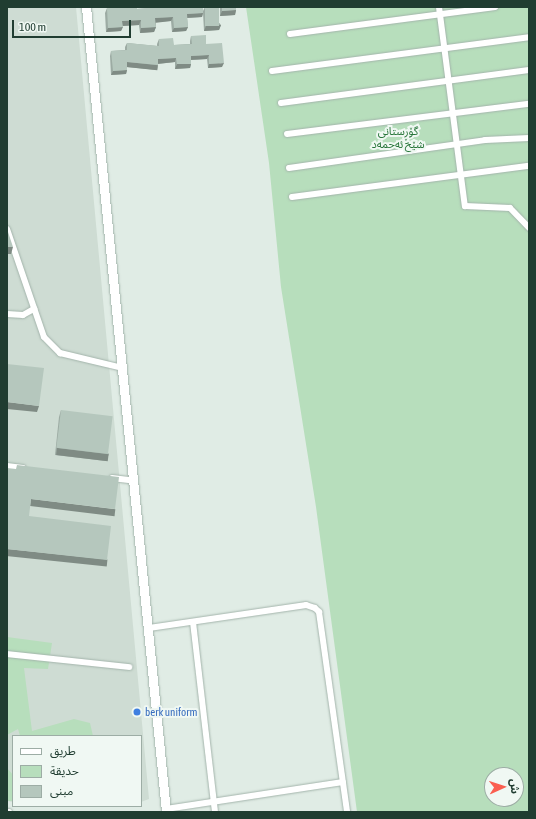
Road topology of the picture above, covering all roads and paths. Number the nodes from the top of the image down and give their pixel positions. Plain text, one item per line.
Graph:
1 (86, 7) edge
2 (439, 7) edge
3 (496, 7) edge
4 (440, 14) junction
5 (290, 34) dead end
6 (529, 37) edge
7 (444, 49) junction
8 (529, 70) edge
9 (272, 71) dead end
10 (448, 80) junction
11 (281, 103) dead end
12 (529, 104) edge
13 (452, 113) junction
14 (287, 134) dead end
15 (529, 138) edge
16 (457, 145) junction
17 (529, 166) edge
18 (289, 168) dead end
19 (461, 175) junction
20 (292, 197) dead end
21 (529, 228) edge
22 (7, 229) edge
23 (34, 309) junction
24 (7, 314) edge
25 (124, 368) junction
26 (7, 466) edge
27 (30, 469) edge
28 (101, 477) edge
29 (135, 481) junction
30 (193, 622) junction
31 (149, 628) junction
32 (7, 654) edge
33 (130, 667) dead end
34 (343, 782) junction
35 (214, 802) junction
36 (166, 811) edge
37 (215, 812) edge
38 (346, 812) edge

1 - 25 street
2 - 4 street
3 - 4 street
4 - 5 street
4 - 7 street
6 - 7 street
7 - 9 street
7 - 10 street
8 - 10 street
10 - 11 street
10 - 13 street
12 - 13 street
13 - 14 street
13 - 16 street
15 - 16 street
16 - 18 street
16 - 19 street
17 - 19 street
19 - 20 street
19 - 21 street
22 - 23 street
23 - 24 street
23 - 25 street
25 - 29 street
26 - 27 street
28 - 29 street
29 - 31 street
30 - 31 street
30 - 34 street
30 - 35 street
31 - 36 street
32 - 33 street
34 - 35 street
34 - 38 street
35 - 36 street
35 - 37 street

